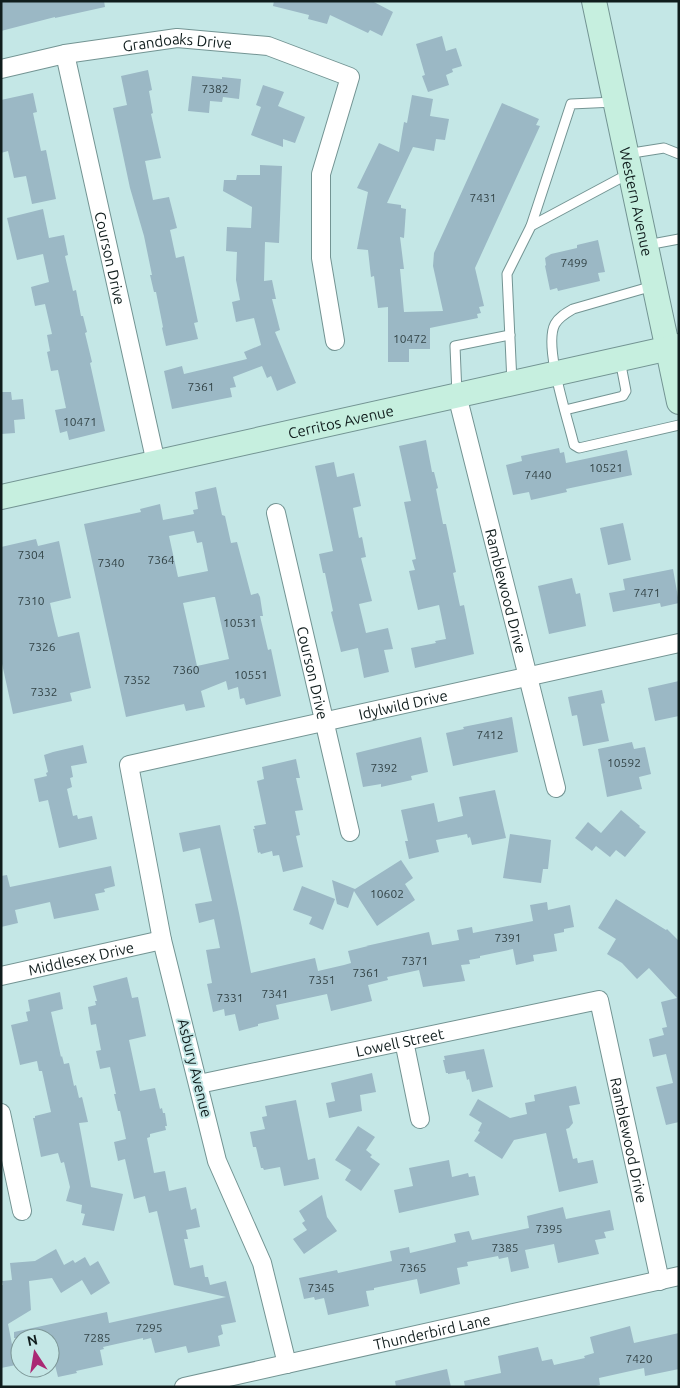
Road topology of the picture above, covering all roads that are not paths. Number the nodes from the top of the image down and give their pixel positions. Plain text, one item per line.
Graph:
1 (594, 1) edge
2 (65, 54) junction
3 (1, 69) edge
4 (615, 102) junction
5 (679, 154) edge
6 (628, 164) junction
7 (531, 226) junction
8 (679, 239) edge
9 (645, 246) junction
10 (654, 286) junction
11 (510, 335) junction
12 (335, 341) dead end
13 (673, 347) edge
14 (620, 359) junction
15 (554, 373) junction
16 (512, 383) junction
17 (457, 395) junction
18 (679, 402) edge
19 (565, 410) junction
20 (679, 425) edge
21 (156, 463) junction
22 (1, 497) edge
23 (276, 514) dead end
24 (679, 643) edge
25 (527, 676) junction
26 (325, 721) junction
27 (129, 765) joint
28 (556, 788) dead end
29 (350, 832) dead end
30 (162, 940) junction
31 (1, 976) edge
32 (600, 1000) joint
33 (404, 1041) junction
34 (199, 1084) junction
35 (1, 1113) edge
36 (420, 1118) dead end
37 (22, 1211) dead end
38 (679, 1276) edge
39 (660, 1280) junction
40 (287, 1364) junction
41 (184, 1387) edge

1 - 4 main road, Western Avenue
2 - 3 street, Grandoaks Drive
2 - 12 street, Grandoaks Drive
2 - 21 street, Courson Drive
4 - 6 main road, Western Avenue
4 - 7 lane
5 - 6 lane
6 - 7 lane
6 - 9 main road, Western Avenue
7 - 11 lane
8 - 9 lane
9 - 10 main road, Western Avenue
10 - 13 main road, Western Avenue
10 - 15 lane
11 - 16 lane
11 - 17 lane
13 - 14 main road, Cerritos Avenue
13 - 18 main road, Western Avenue
14 - 15 main road, Cerritos Avenue
14 - 19 lane
15 - 16 main road, Cerritos Avenue
15 - 19 lane
16 - 17 main road, Cerritos Avenue
17 - 21 main road, Cerritos Avenue
17 - 25 street, Ramblewood Drive
19 - 20 lane
21 - 22 main road, Cerritos Avenue
23 - 26 street, Courson Drive
24 - 25 street, Idylwild Drive
25 - 26 street, Idylwild Drive
25 - 28 street, Ramblewood Drive
26 - 27 street, Idylwild Drive
26 - 29 street, Courson Drive
27 - 30 street, Asbury Avenue
30 - 31 street, Middlesex Drive
30 - 34 street, Asbury Avenue
32 - 33 street, Lowell Street
32 - 39 street, Ramblewood Drive
33 - 34 street, Lowell Street
33 - 36 street
34 - 40 street, Asbury Avenue
35 - 37 street
38 - 39 street, Thunderbird Lane
39 - 40 street, Thunderbird Lane
40 - 41 street, Thunderbird Lane

